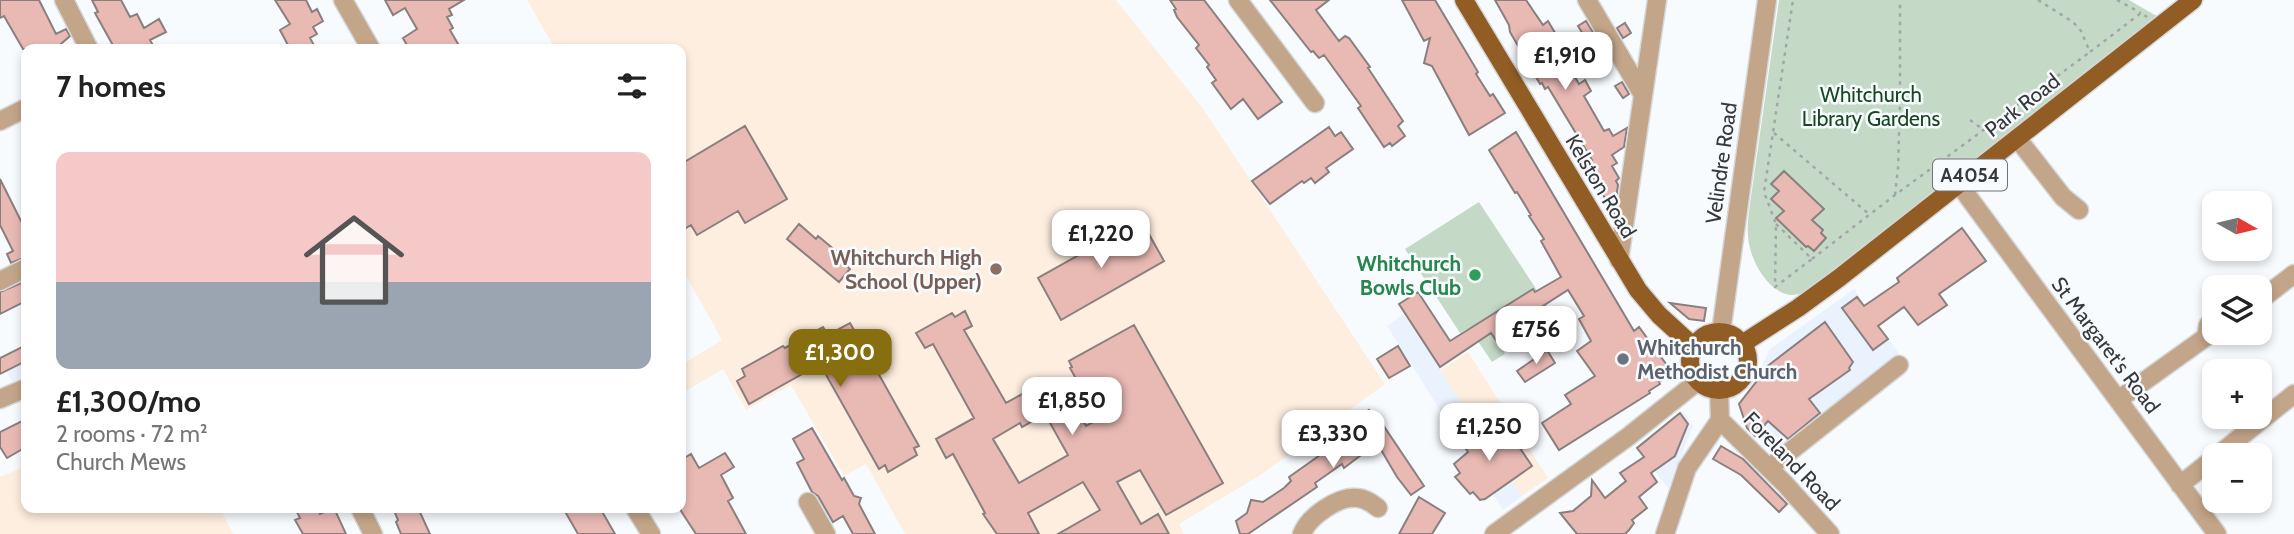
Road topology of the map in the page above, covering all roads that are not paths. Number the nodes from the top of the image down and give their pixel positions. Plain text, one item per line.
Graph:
1 (64, 0) edge
2 (343, 0) edge
3 (1238, 0) edge
4 (1464, 0) edge
5 (1587, 0) edge
6 (1657, 0) edge
7 (1766, 0) edge
8 (2193, 0) edge
9 (86, 44) edge
10 (369, 44) edge
11 (1643, 95) junction
12 (1315, 103) dead end
13 (21, 110) edge
14 (0, 121) edge
15 (2017, 138) junction
16 (1958, 183) junction
17 (2079, 210) dead end
18 (1619, 260) junction
19 (21, 270) edge
20 (2294, 274) edge
21 (0, 281) edge
22 (2272, 291) edge
23 (1721, 332) junction
24 (2202, 338) edge
25 (1742, 344) junction
26 (1694, 347) junction
27 (1899, 365) dead end
28 (1698, 380) junction
29 (21, 390) edge
30 (1719, 390) junction
31 (2294, 394) edge
32 (0, 399) edge
33 (2118, 400) junction
34 (1720, 419) junction
35 (2233, 443) edge
36 (1769, 468) junction
37 (2202, 468) edge
38 (2180, 485) junction
39 (808, 502) dead end
40 (1378, 508) dead end
41 (362, 513) edge
42 (638, 513) edge
43 (373, 534) edge
44 (651, 534) edge
45 (826, 534) edge
46 (1301, 534) edge
47 (1494, 534) edge
48 (1665, 534) edge
49 (1830, 534) edge
50 (2217, 534) edge

1 - 9 street
2 - 10 street
3 - 12 street
4 - 18 main road, Kelston Road
5 - 11 street
6 - 11 street
7 - 23 street, Velindre Road
8 - 15 main road, Park Road / A4054
11 - 18 street
13 - 14 street
15 - 16 main road, Park Road / A4054
15 - 17 street
16 - 25 main road, Park Road / A4054
16 - 33 street, St Margaret's Road
18 - 26 main road, Kelston Road
19 - 21 street
20 - 22 street
23 - 25 main road
23 - 26 main road
24 - 33 street
25 - 30 main road
26 - 28 main road
27 - 36 street
28 - 30 main road
28 - 47 street
29 - 32 street
30 - 34 street
31 - 35 street
33 - 38 street, St Margaret's Road
34 - 36 street, Foreland Road
34 - 48 street
36 - 49 street, Foreland Road
37 - 38 street
38 - 50 street, St Margaret's Road
39 - 45 street
40 - 46 street
41 - 43 street
42 - 44 street

